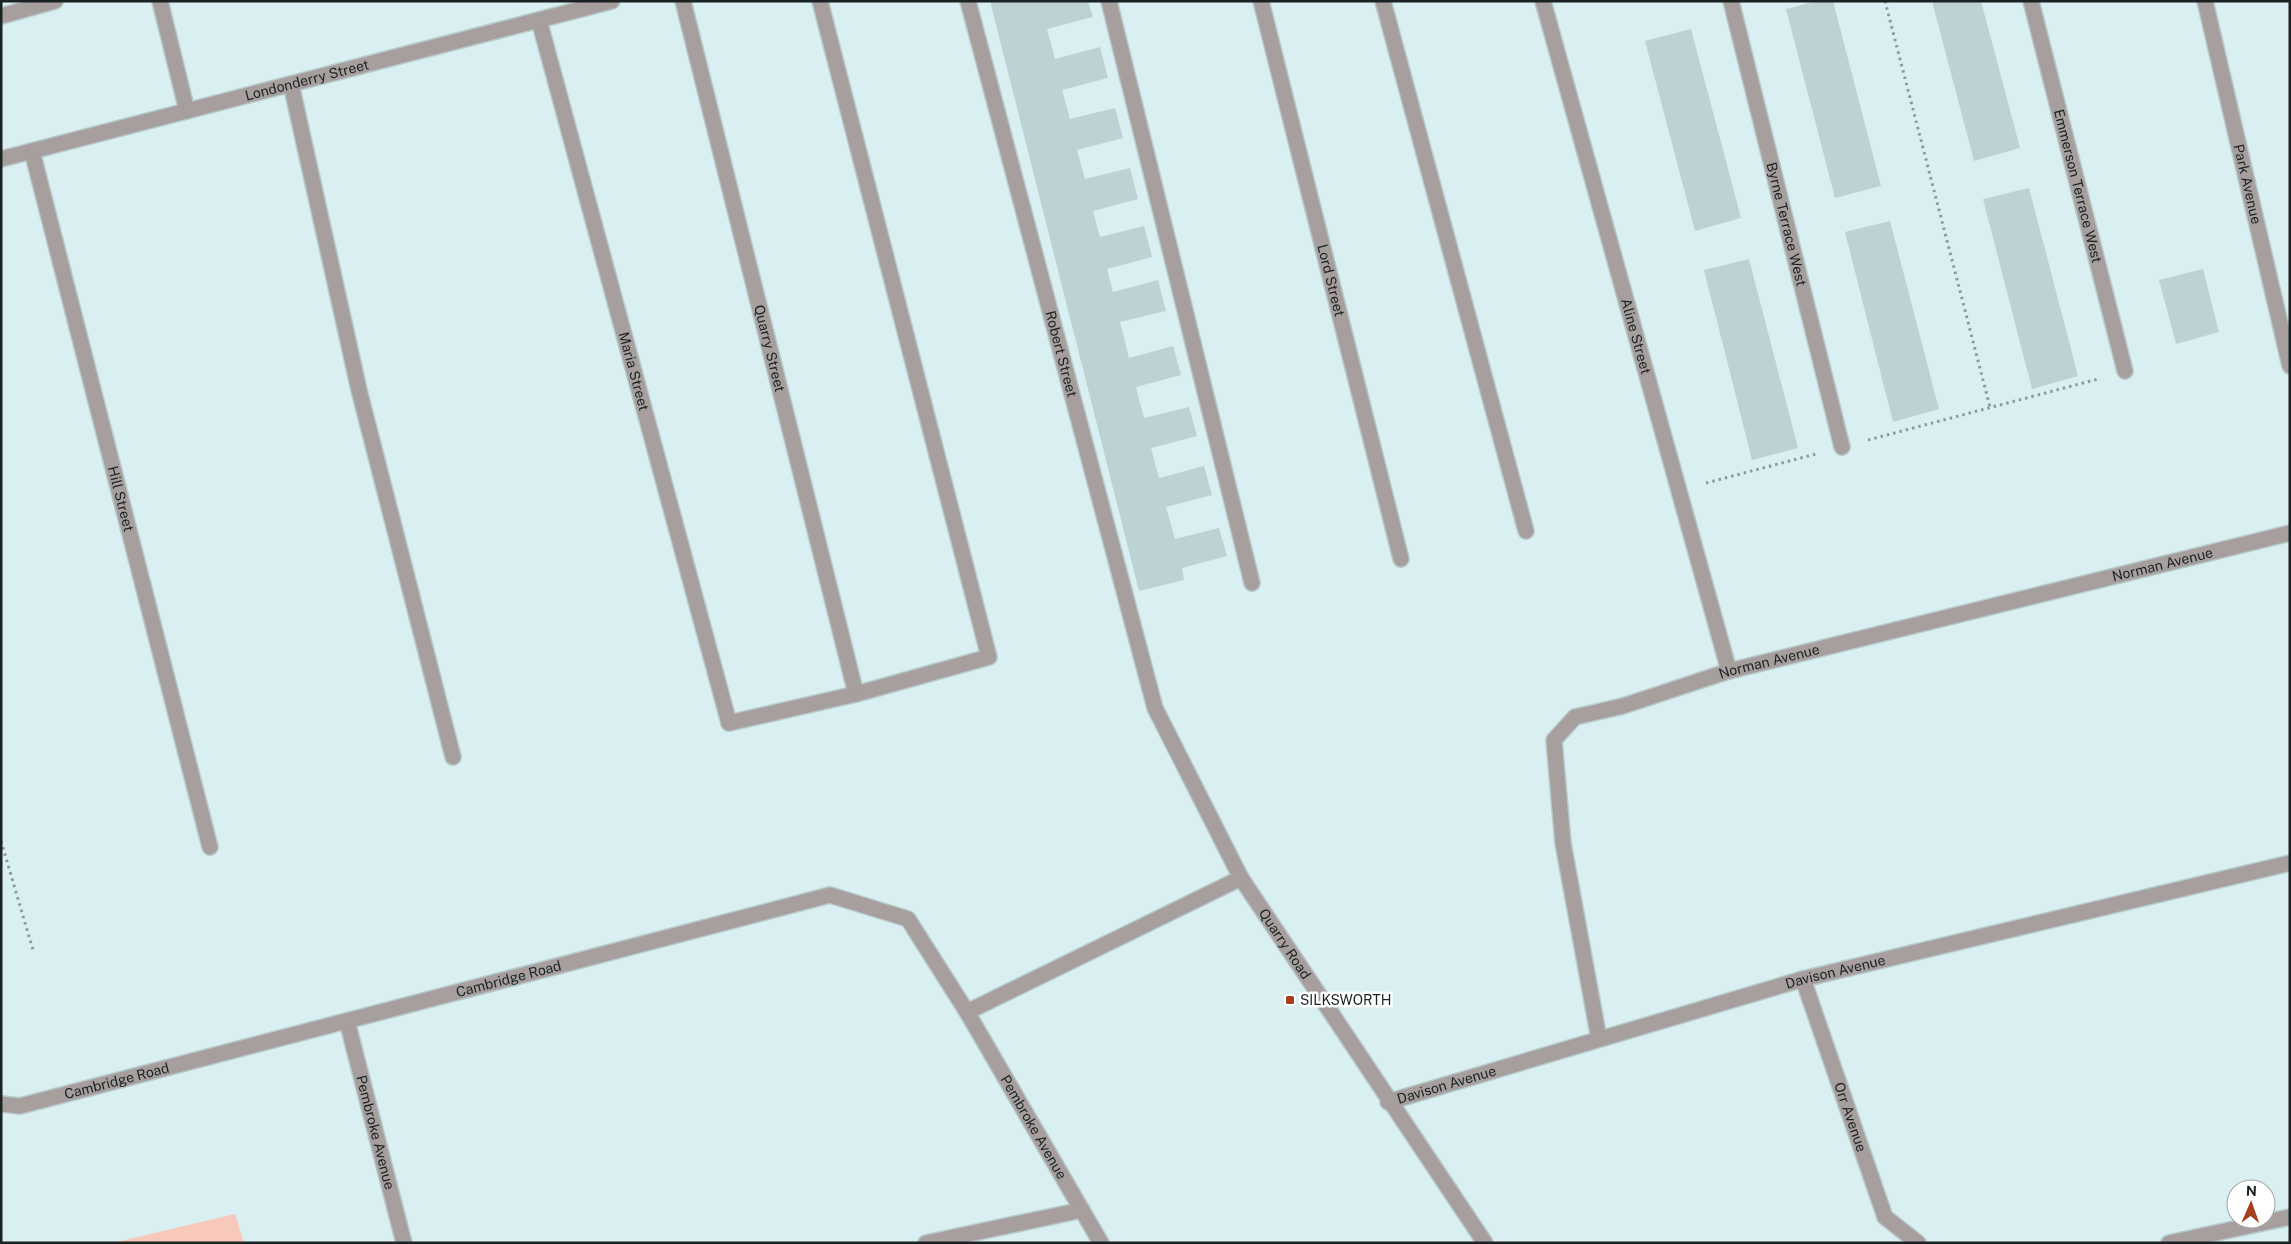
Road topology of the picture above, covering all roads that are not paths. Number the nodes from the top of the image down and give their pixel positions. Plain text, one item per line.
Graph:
1 (55, 1) edge
2 (160, 1) edge
3 (612, 1) edge
4 (683, 1) edge
5 (820, 1) edge
6 (968, 1) edge
7 (1109, 1) edge
8 (1261, 1) edge
9 (1383, 1) edge
10 (1543, 1) edge
11 (1731, 1) edge
12 (2031, 1) edge
13 (2205, 1) edge
14 (1, 16) edge
15 (539, 20) junction
16 (291, 84) junction
17 (187, 111) junction
18 (32, 151) junction
19 (1, 159) edge
20 (2290, 366) edge
21 (2125, 372) road end
22 (1842, 447) road end
23 (1526, 532) dead end
24 (2290, 533) edge
25 (1401, 559) dead end
26 (1252, 583) dead end
27 (1729, 670) junction
28 (856, 694) junction
29 (1155, 708) joint
30 (453, 757) dead end
31 (210, 847) dead end
32 (2290, 863) edge
33 (1240, 878) junction
34 (1803, 979) junction
35 (967, 1012) junction
36 (347, 1022) junction
37 (1600, 1039) junction
38 (1388, 1102) junction
39 (1, 1104) edge
40 (1082, 1210) junction
41 (2290, 1217) edge
42 (404, 1243) edge
43 (926, 1243) edge
44 (1101, 1243) edge
45 (1485, 1243) edge
46 (1918, 1243) edge
47 (2169, 1243) edge

1 - 14 street
2 - 17 street
3 - 15 street, Londonderry Street
4 - 28 street, Quarry Street
5 - 28 street
6 - 29 street, Robert Street
7 - 26 street
8 - 25 street, Lord Street
9 - 23 street
10 - 27 street, Aline Street
11 - 22 street, Byrne Terrace West
12 - 21 street, Emmerson Terrace West
13 - 20 street, Park Avenue
15 - 16 street, Londonderry Street
15 - 28 street, Maria Street
16 - 17 street, Londonderry Street
16 - 30 street
17 - 18 street, Londonderry Street
18 - 19 street, Londonderry Street
18 - 31 street, Hill Street
24 - 27 street, Norman Avenue
27 - 37 street, Norman Avenue
29 - 33 street, Quarry Road
32 - 34 street, Davison Avenue
33 - 35 street
33 - 38 street, Quarry Road
34 - 37 street, Davison Avenue
34 - 46 street, Orr Avenue
35 - 36 street, Cambridge Road
35 - 40 street, Pembroke Avenue
36 - 39 street, Cambridge Road
36 - 42 street, Pembroke Avenue
37 - 38 street, Davison Avenue
38 - 45 street, Quarry Road
40 - 43 street
40 - 44 street, Pembroke Avenue
41 - 47 street

